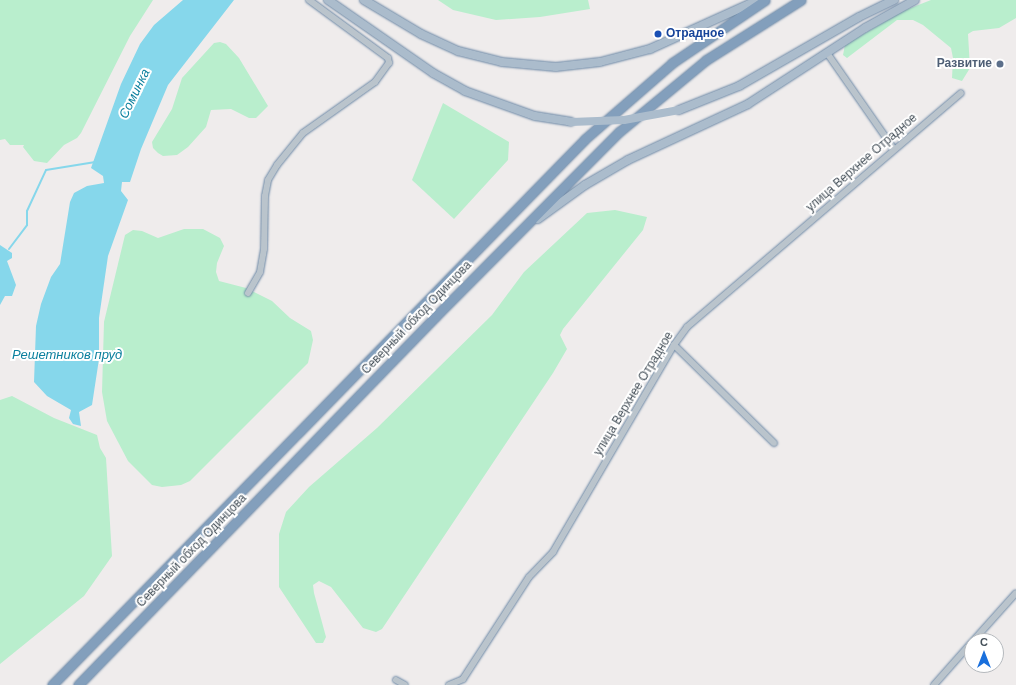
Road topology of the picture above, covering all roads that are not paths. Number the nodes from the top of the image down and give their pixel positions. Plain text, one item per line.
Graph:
1 (309, 0) edge
2 (328, 0) edge
3 (364, 0) edge
4 (758, 0) edge
5 (765, 0) edge
6 (801, 0) edge
7 (894, 0) edge
8 (915, 0) edge
9 (827, 53) junction
10 (961, 93) dead end
11 (894, 149) junction
12 (487, 264) junction
13 (248, 293) dead end
14 (674, 345) junction
15 (774, 443) dead end
16 (1016, 593) edge
17 (980, 633) edge
18 (964, 651) edge
19 (396, 680) dead end
20 (52, 685) edge
21 (78, 685) edge
22 (405, 685) edge
23 (449, 685) edge
24 (934, 685) edge

1 - 13 street
2 - 7 main road, bridge
3 - 4 main road
5 - 20 highway, Северный обход Одинцова
6 - 12 highway, Северный обход Одинцова
8 - 9 main road
9 - 11 street
9 - 12 main road
10 - 11 street, улица Верхнее Отрадное
11 - 14 street, улица Верхнее Отрадное
12 - 21 highway, Северный обход Одинцова
14 - 15 street
14 - 23 street, улица Верхнее Отрадное
16 - 17 street
18 - 24 street
19 - 22 street

